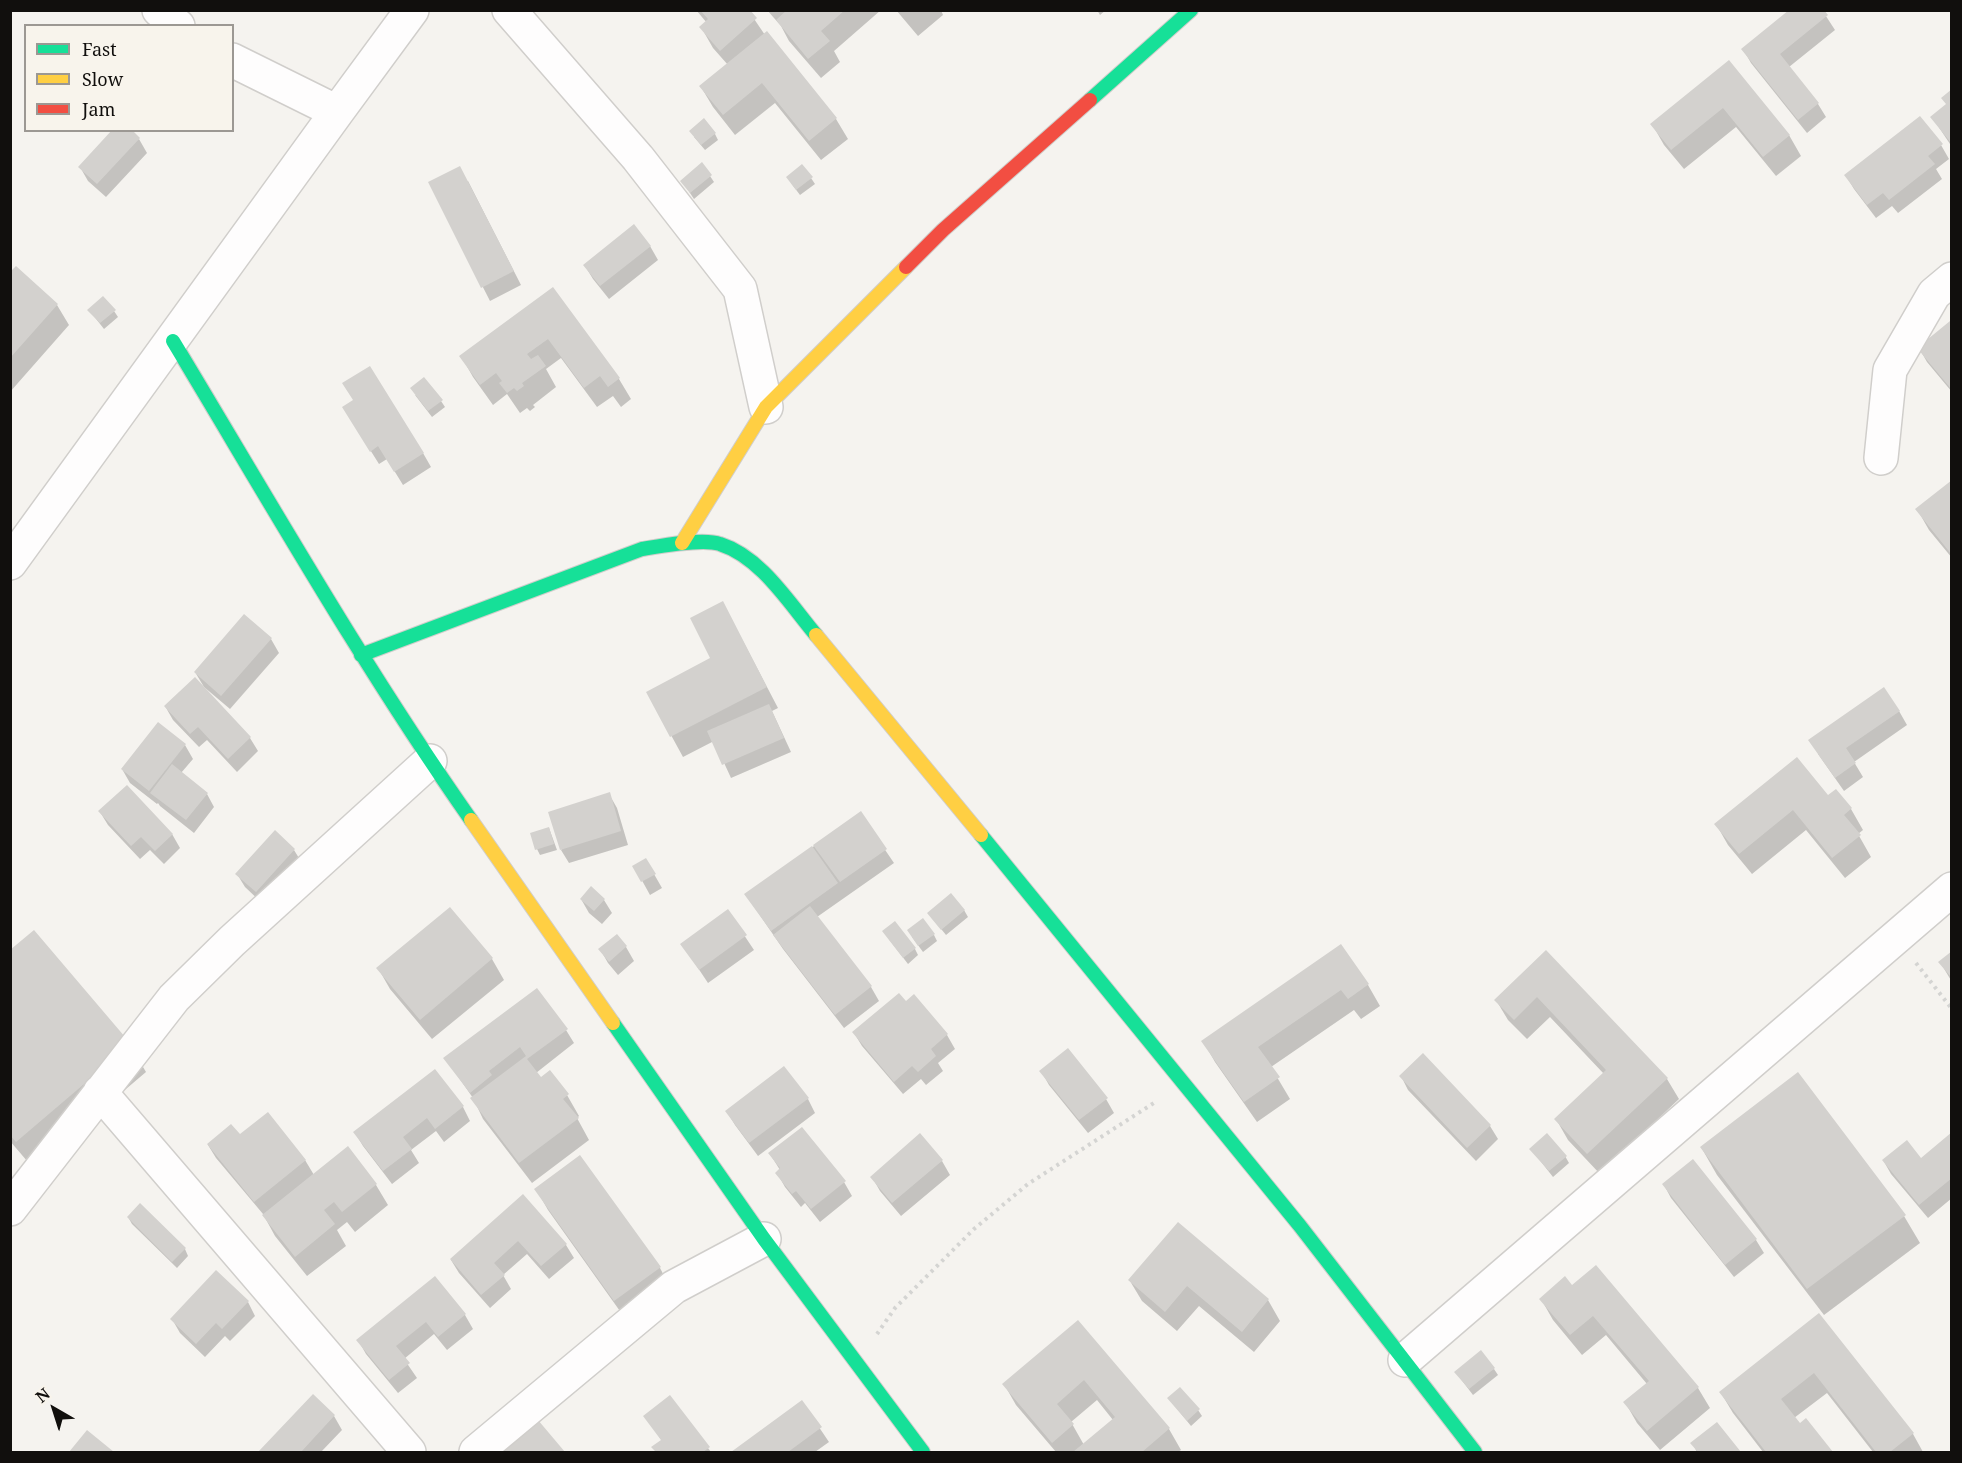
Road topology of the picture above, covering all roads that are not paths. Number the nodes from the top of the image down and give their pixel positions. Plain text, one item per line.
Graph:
1 (159, 10) edge
2 (412, 10) edge
3 (509, 10) edge
4 (1174, 16) edge
5 (176, 24) edge
6 (234, 61) edge
7 (337, 112) junction
8 (1952, 279) edge
9 (173, 341) junction
10 (766, 407) junction
11 (1881, 458) dead end
12 (682, 543) junction
13 (10, 563) edge
14 (361, 655) junction
15 (430, 762) junction
16 (1952, 889) edge
17 (100, 1092) junction
18 (10, 1209) edge
19 (764, 1239) junction
20 (1405, 1359) junction
21 (409, 1452) edge
22 (476, 1452) edge
23 (923, 1452) edge
24 (1475, 1452) edge

1 - 5 street
2 - 7 street
3 - 10 street
4 - 10 street
6 - 7 street
7 - 9 street
8 - 11 street
9 - 13 street
9 - 14 street
10 - 12 street
12 - 14 street
12 - 20 street
14 - 15 street
15 - 17 street
15 - 19 street
16 - 20 street
17 - 18 street
17 - 21 street
19 - 22 street
19 - 23 street
20 - 24 street

